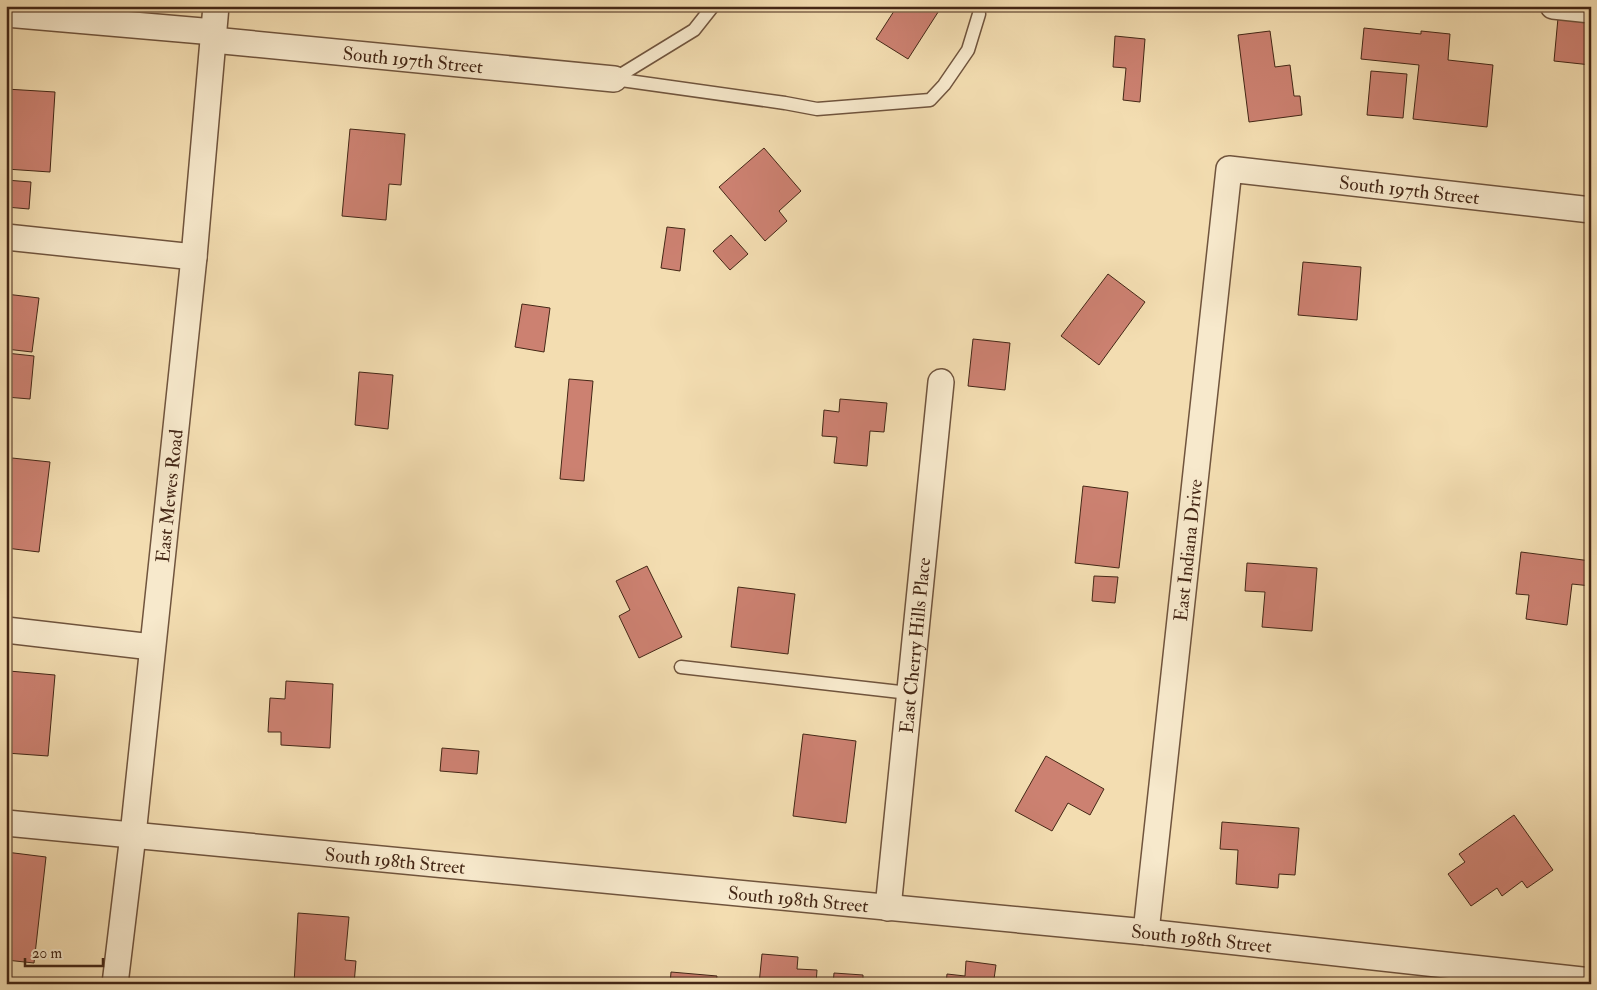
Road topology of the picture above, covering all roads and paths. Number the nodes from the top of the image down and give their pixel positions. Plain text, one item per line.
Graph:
1 (216, 6) edge
2 (713, 6) edge
3 (1553, 6) edge
4 (1591, 10) edge
5 (6, 14) edge
6 (979, 14) dead end
7 (213, 36) junction
8 (614, 79) junction
9 (1228, 169) joint
10 (1591, 210) edge
11 (6, 237) edge
12 (194, 257) junction
13 (941, 382) dead end
14 (6, 630) edge
15 (152, 647) junction
16 (681, 667) dead end
17 (909, 693) junction
18 (6, 823) edge
19 (133, 835) junction
20 (888, 908) junction
21 (1146, 932) junction
22 (1591, 982) edge
23 (115, 984) edge

1 - 7 street, East Mewes Road
2 - 8 lane
3 - 4 street
5 - 7 street, South 197th Street
6 - 8 lane
7 - 8 street, South 197th Street
7 - 12 street, East Mewes Road
9 - 10 street, South 197th Street
9 - 21 street, East Indiana Drive
11 - 12 street
12 - 15 street, East Mewes Road
13 - 17 street, East Cherry Hills Place
14 - 15 street
15 - 19 street, East Mewes Road
16 - 17 lane
17 - 20 street, East Cherry Hills Place
18 - 19 street, South 198th Street
19 - 20 street, South 198th Street
19 - 23 street, East Mewes Road
20 - 21 street, South 198th Street
21 - 22 street, South 198th Street

